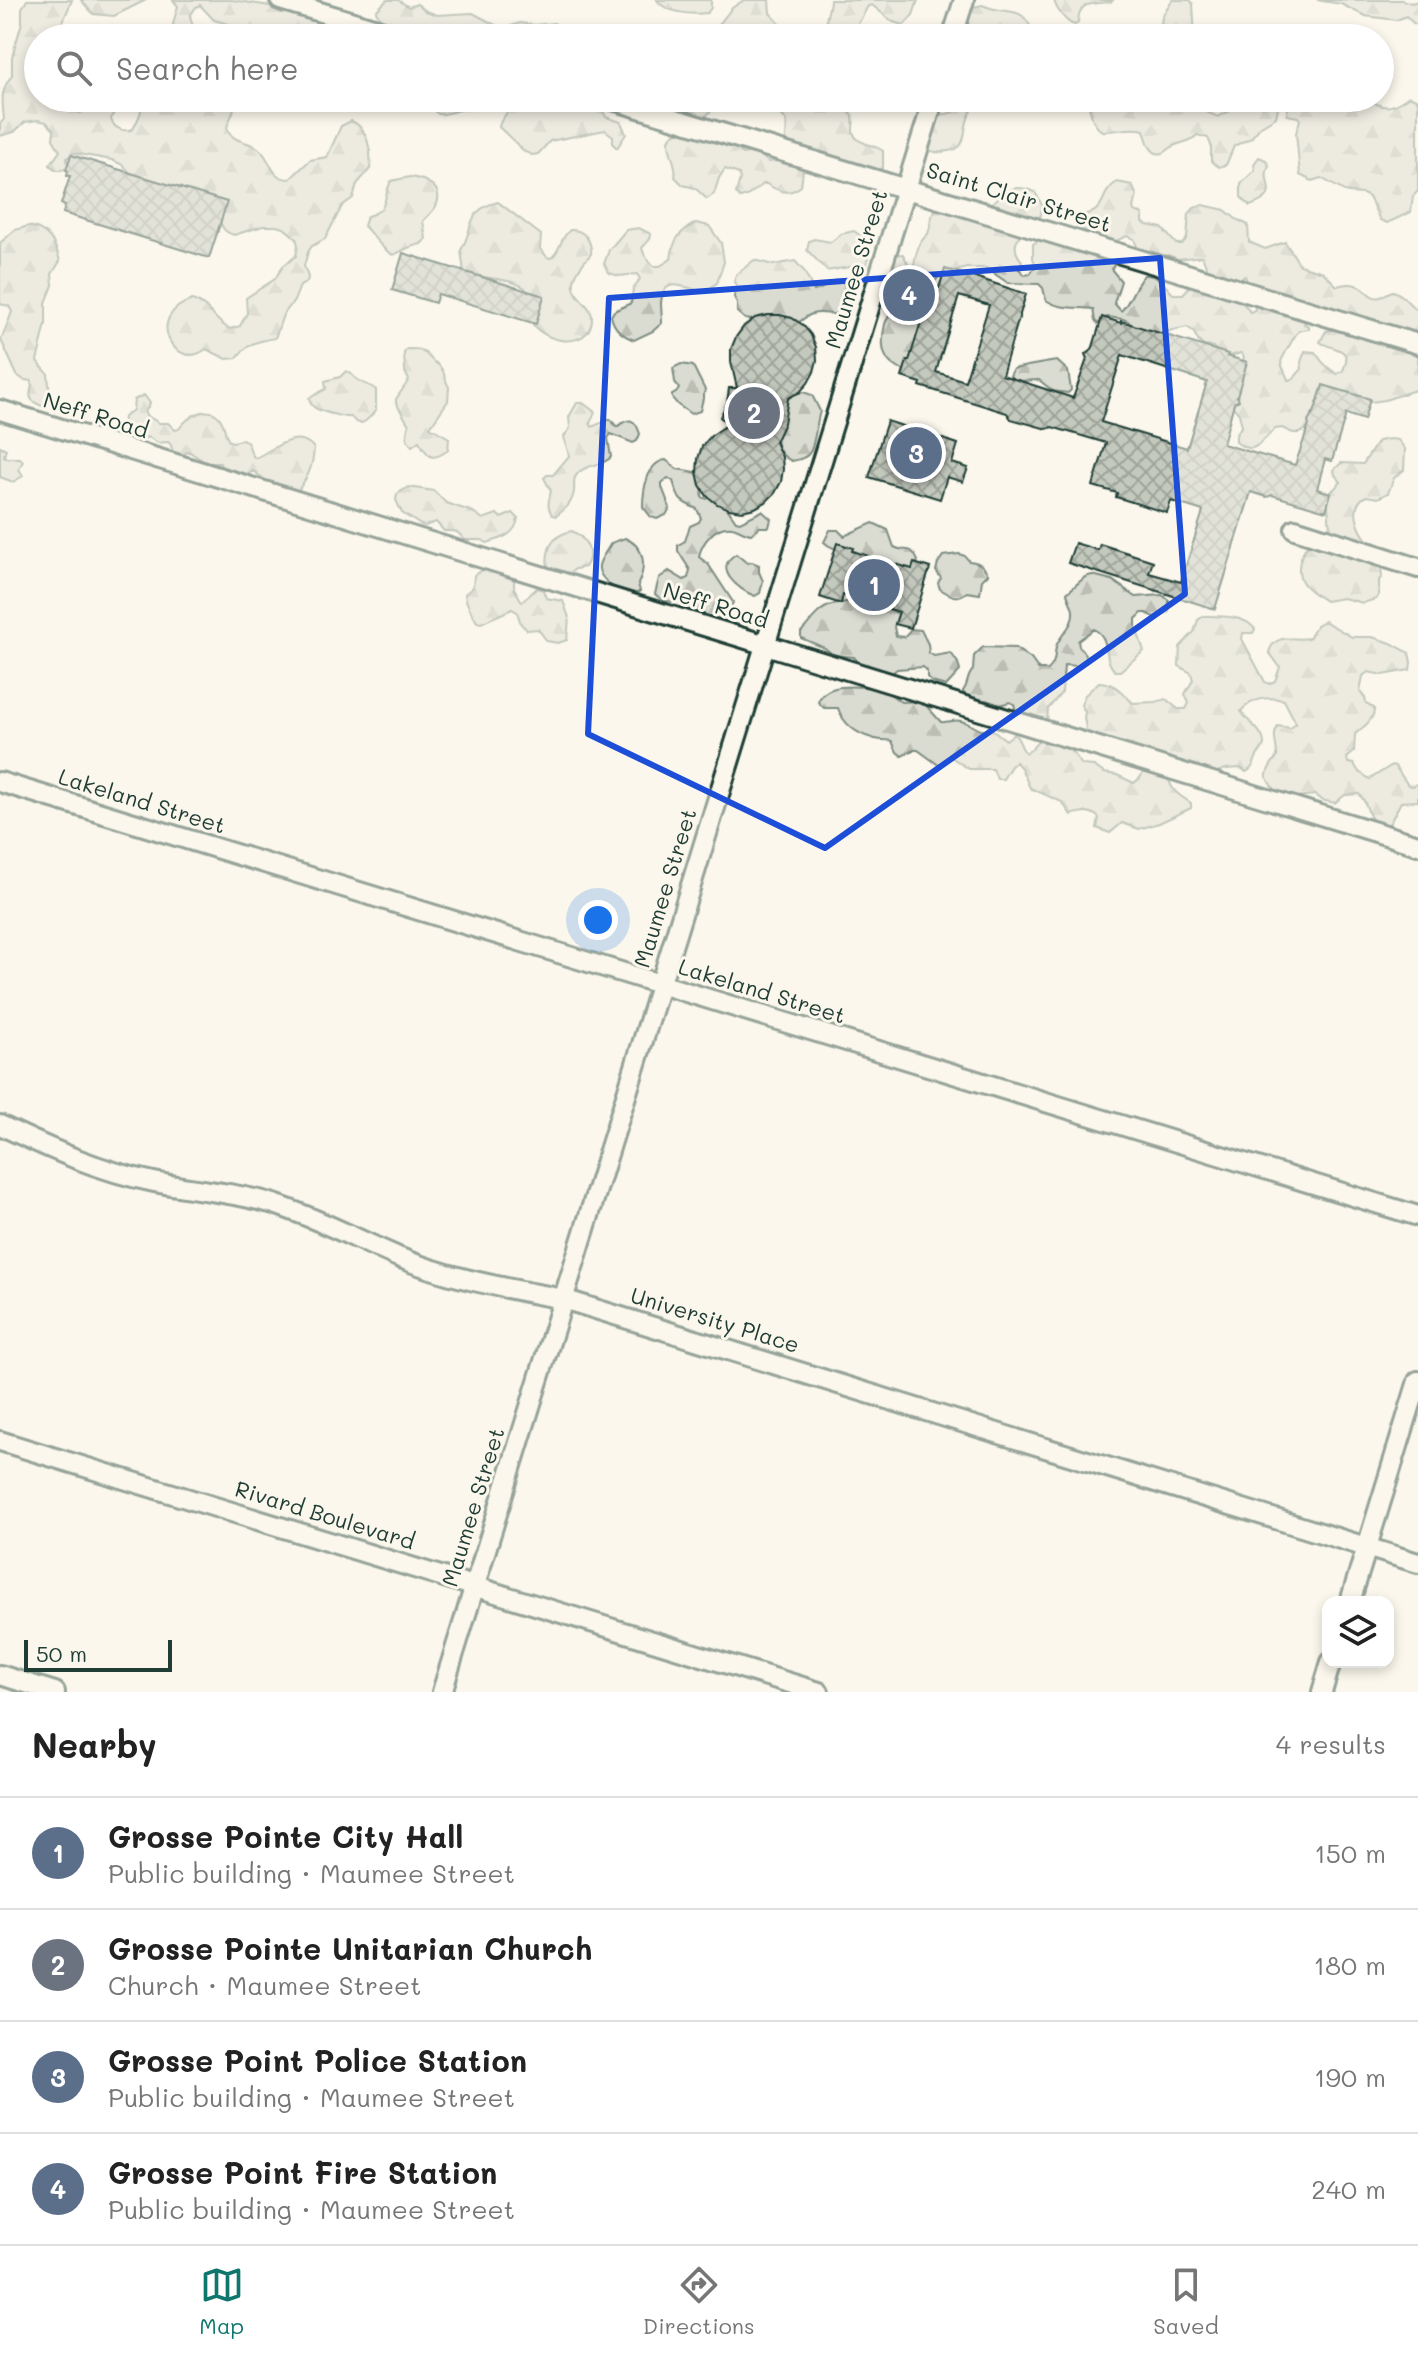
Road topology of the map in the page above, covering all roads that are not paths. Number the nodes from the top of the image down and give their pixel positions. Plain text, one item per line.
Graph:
1 (280, 0) edge
2 (964, 0) edge
3 (360, 24) edge
4 (956, 24) edge
5 (653, 112) edge
6 (930, 112) edge
7 (906, 188) junction
8 (1418, 344) edge
9 (0, 410) edge
10 (1295, 529) dead end
11 (1418, 568) edge
12 (765, 645) junction
13 (0, 782) edge
14 (1418, 845) edge
15 (660, 985) junction
16 (0, 1125) edge
17 (1418, 1216) edge
18 (563, 1299) junction
19 (1418, 1381) edge
20 (0, 1441) edge
21 (1367, 1546) junction
22 (1418, 1563) edge
23 (474, 1586) junction
24 (1352, 1596) edge
25 (1329, 1668) edge
26 (0, 1675) edge
27 (55, 1692) edge
28 (442, 1692) edge
29 (819, 1692) edge
30 (1322, 1692) edge

1 - 3 street
2 - 4 street
5 - 7 street, Saint Clair Street
6 - 7 street, Maumee Street
7 - 8 street, Saint Clair Street
7 - 12 street, Maumee Street
9 - 12 street, Neff Road
10 - 11 street
12 - 14 street, Neff Road
12 - 15 street, Maumee Street
13 - 15 street, Lakeland Street
15 - 17 street, Lakeland Street
15 - 18 street, Maumee Street
16 - 18 street, University Place
18 - 21 street, University Place
18 - 23 street, Maumee Street
19 - 21 street
20 - 23 street, Rivard Boulevard
21 - 22 street, University Place
21 - 24 street
23 - 28 street, Maumee Street
23 - 29 street, Rivard Boulevard
25 - 30 street
26 - 27 street

